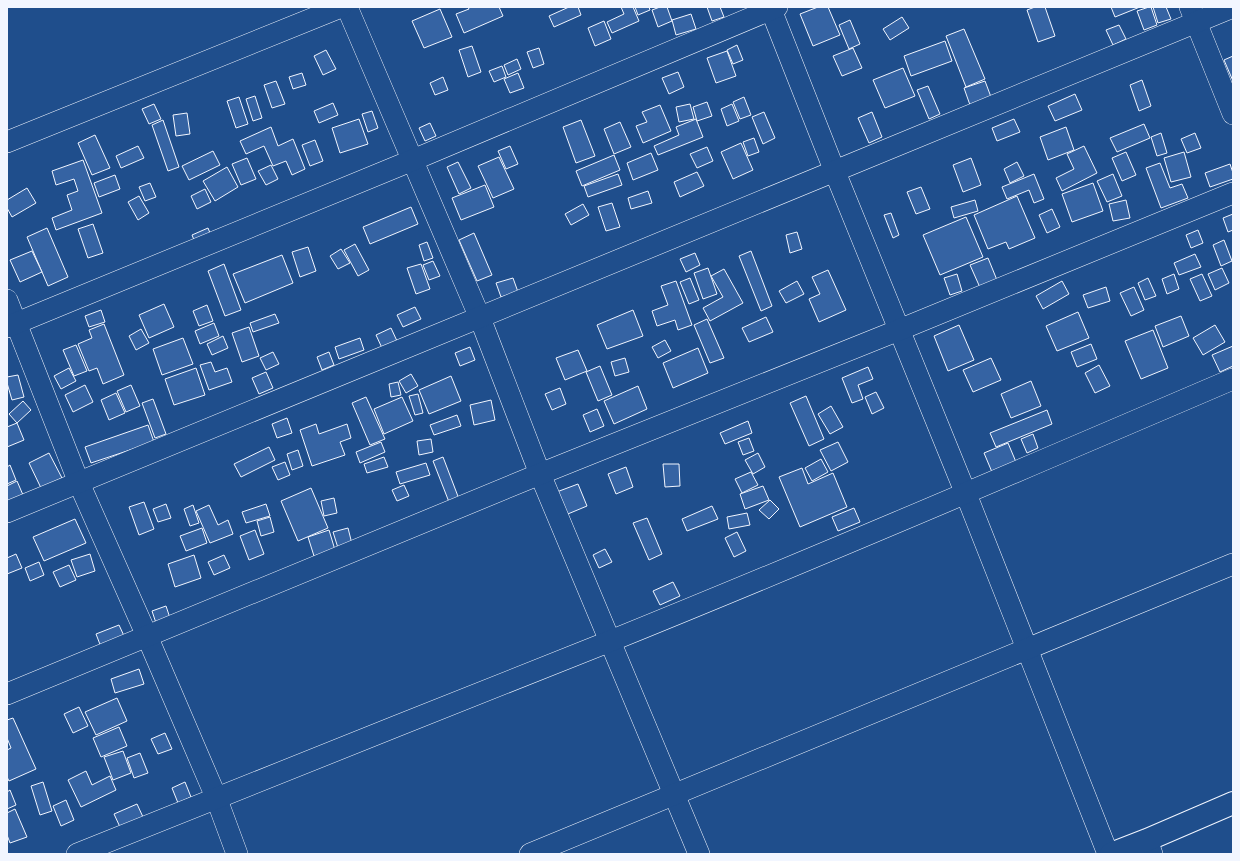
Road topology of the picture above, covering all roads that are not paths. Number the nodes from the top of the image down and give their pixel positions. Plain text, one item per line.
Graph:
1 (341, 7) edge
2 (347, 7) edge
3 (1233, 7) edge
4 (773, 8) edge
5 (1193, 15) edge
6 (1233, 114) edge
7 (7, 142) edge
8 (413, 160) junction
9 (835, 172) junction
10 (1233, 193) edge
11 (7, 300) edge
12 (480, 318) junction
13 (11, 325) edge
14 (899, 330) junction
15 (1233, 379) edge
16 (540, 474) junction
17 (79, 483) junction
18 (966, 494) junction
19 (7, 512) edge
20 (1233, 564) edge
21 (147, 636) junction
22 (609, 642) junction
23 (1027, 648) junction
24 (7, 694) edge
25 (674, 794) junction
26 (216, 797) junction
27 (1233, 803) edge
28 (1150, 847) edge
29 (77, 854) edge
30 (237, 854) edge
31 (530, 854) edge
32 (700, 854) edge
33 (1109, 854) edge

1 - 7 street
2 - 8 street
3 - 5 street
4 - 8 street
4 - 9 street
5 - 6 street
5 - 9 street
8 - 12 street
8 - 13 street
9 - 12 street
9 - 14 street
10 - 14 street
11 - 13 street
12 - 16 street
12 - 17 street
13 - 17 street
14 - 16 street
14 - 18 street
15 - 18 street
16 - 21 street
16 - 22 street
17 - 19 street
17 - 21 street
18 - 22 street
18 - 23 street
20 - 23 street
21 - 24 street
21 - 26 street
22 - 25 street
22 - 26 street
23 - 25 street
23 - 33 street
25 - 31 street
25 - 32 street
26 - 29 street
26 - 30 street
27 - 28 street
28 - 33 street

